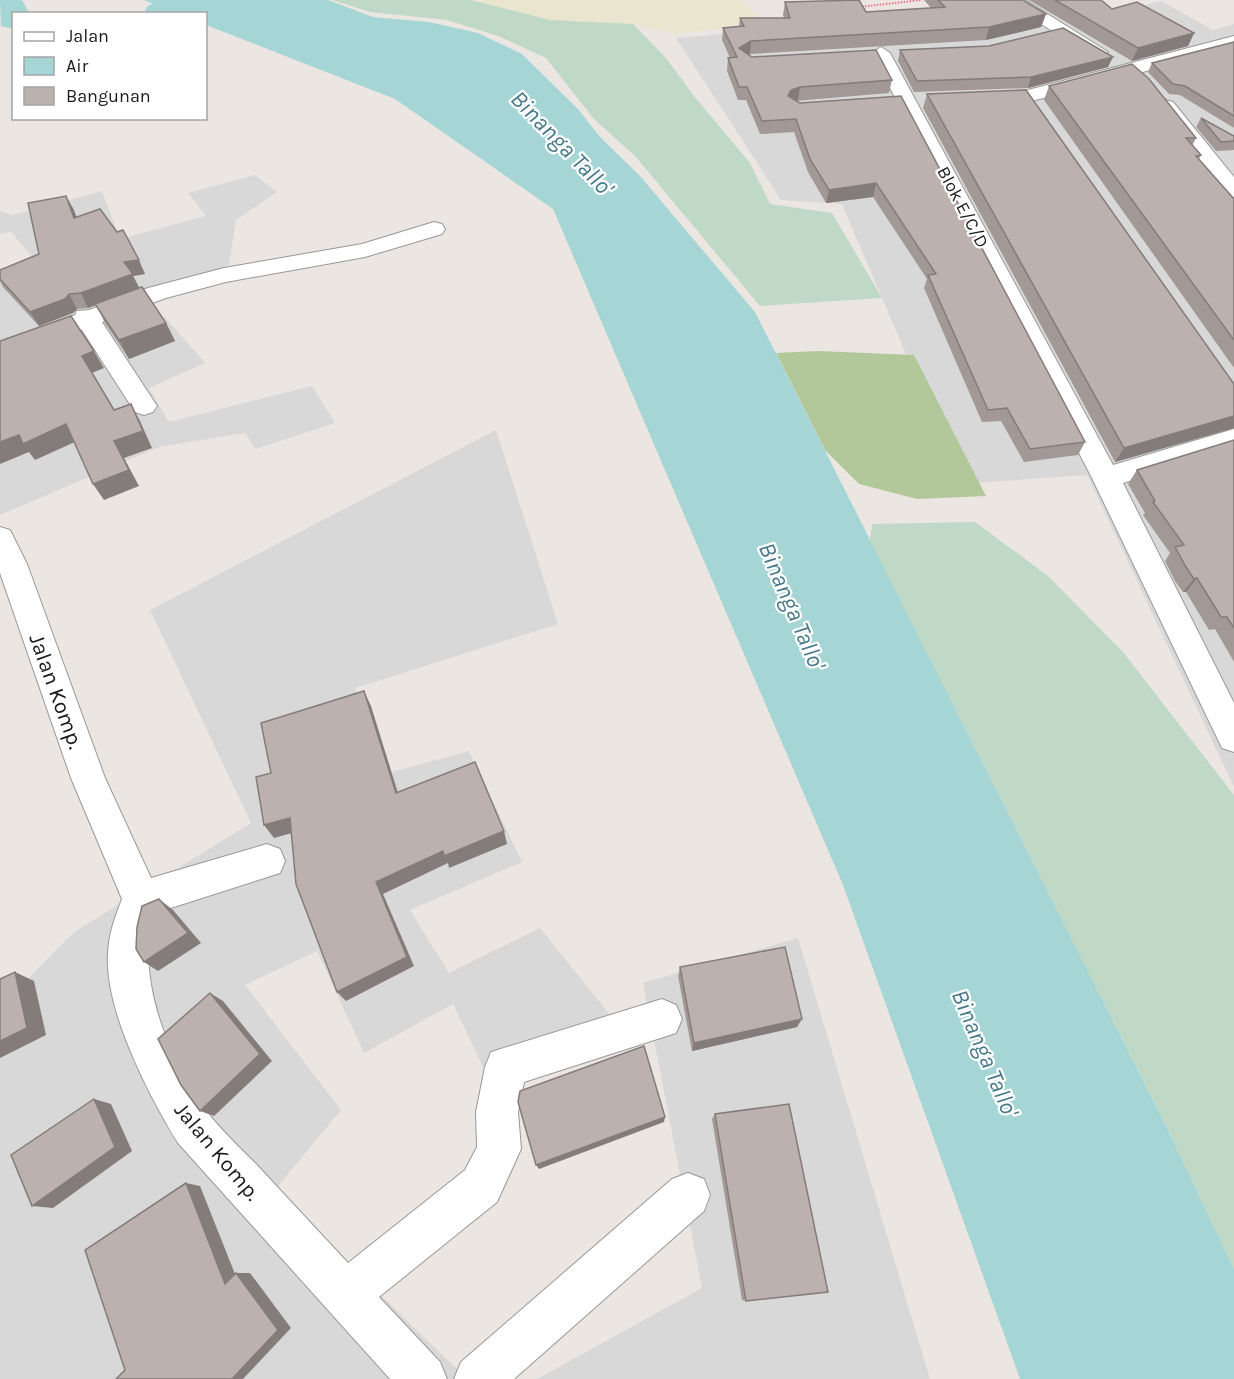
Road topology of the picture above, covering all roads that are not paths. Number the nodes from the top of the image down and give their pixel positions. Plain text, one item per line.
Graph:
1 (1012, 0) edge
2 (1062, 30) junction
3 (1041, 36) edge
4 (1234, 42) edge
5 (1207, 50) junction
6 (880, 53) edge
7 (1225, 61) edge
8 (1131, 70) junction
9 (1151, 88) junction
10 (1028, 96) junction
11 (962, 98) edge
12 (1042, 116) edge
13 (1206, 123) edge
14 (1234, 191) edge
15 (434, 229) dead end
16 (86, 317) junction
17 (0, 352) edge
18 (144, 406) dead end
19 (1234, 439) edge
20 (1106, 478) junction
21 (0, 538) edge
22 (1234, 737) edge
23 (267, 861) dead end
24 (141, 899) junction
25 (662, 1018) dead end
26 (688, 1195) dead end
27 (346, 1294) junction
28 (423, 1379) edge
29 (478, 1379) edge

1 - 2 street
2 - 3 street
2 - 8 street
4 - 5 street
5 - 7 street
5 - 8 street
6 - 20 street, Blok E/C/D
8 - 9 street
8 - 10 street
9 - 13 street
9 - 14 street
10 - 11 street
10 - 12 street
15 - 16 street
16 - 17 street
16 - 18 street
19 - 20 street
20 - 22 street, Blok E/C/D
21 - 24 street, Jalan Komp.
23 - 24 street
24 - 27 street, Jalan Komp.
25 - 27 street
26 - 29 street
27 - 28 street, Jalan Komp.

